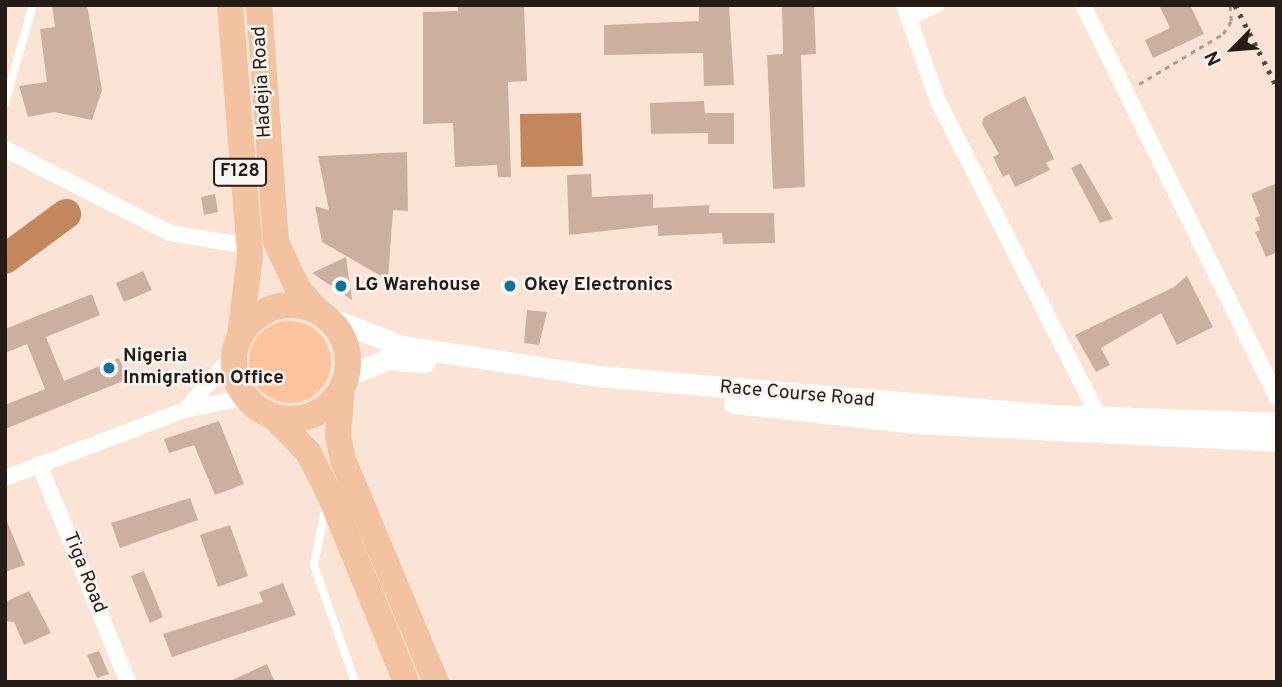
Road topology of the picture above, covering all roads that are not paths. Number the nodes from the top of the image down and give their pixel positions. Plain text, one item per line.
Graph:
1 (33, 5) edge
2 (230, 5) edge
3 (258, 5) edge
4 (936, 5) edge
5 (1083, 5) edge
6 (906, 11) edge
7 (5, 103) edge
8 (5, 149) edge
9 (248, 246) junction
10 (322, 314) junction
11 (237, 346) junction
12 (344, 382) junction
13 (247, 397) junction
14 (1277, 398) edge
15 (185, 410) junction
16 (273, 416) junction
17 (1099, 417) junction
18 (1277, 423) edge
19 (1277, 441) edge
20 (39, 464) junction
21 (5, 478) edge
22 (329, 493) junction
23 (128, 682) edge
24 (355, 682) edge
25 (406, 682) edge
26 (436, 682) edge

1 - 7 lane
2 - 9 main road, Hadejia Road / F128
3 - 10 main road, Hadejia Road / F128
4 - 6 street
5 - 14 street
6 - 17 street
8 - 9 street
9 - 11 main road, Hadejia Road / F128
10 - 11 main road
10 - 12 main road, F128
10 - 17 street, Race Course Road
11 - 13 main road, F128
11 - 15 street
12 - 16 main road
12 - 19 street, Race Course Road
12 - 26 main road, F128
13 - 15 street
13 - 16 main road
15 - 20 street
16 - 22 main road
17 - 18 street, Race Course Road
20 - 21 street
20 - 23 street, Tiga Road
22 - 24 lane
22 - 25 main road

